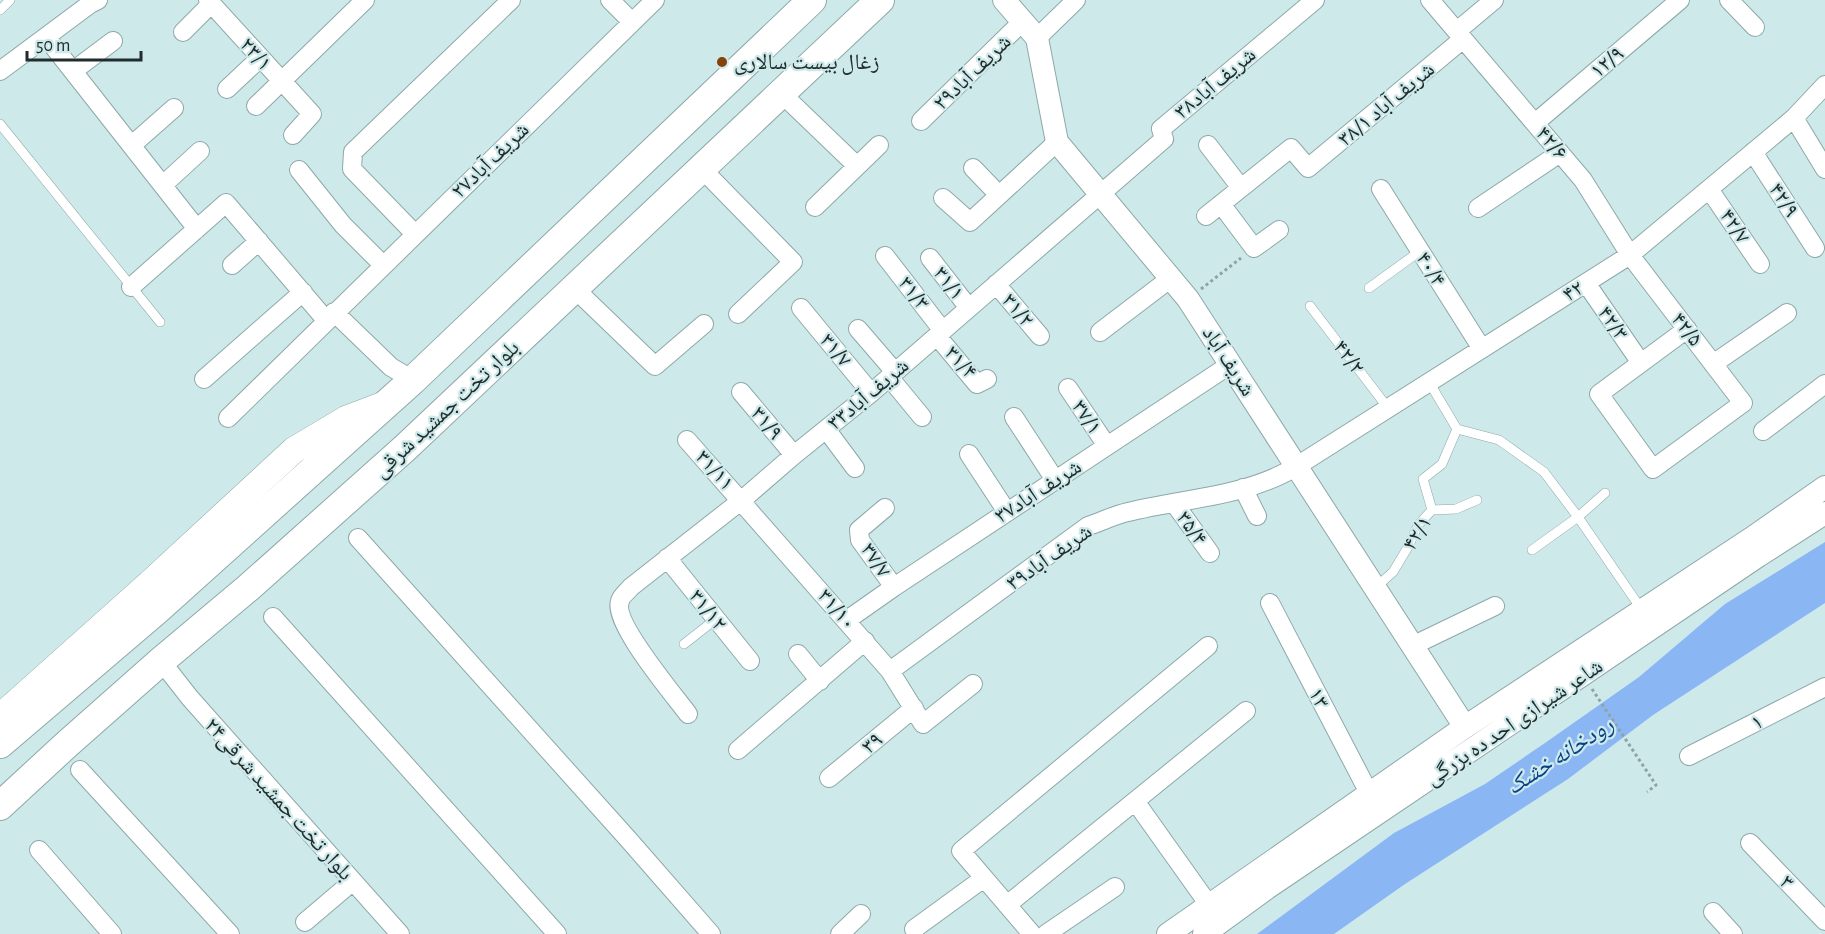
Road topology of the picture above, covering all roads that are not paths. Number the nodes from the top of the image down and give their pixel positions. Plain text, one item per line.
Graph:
1 (10, 0) edge
2 (98, 0) edge
3 (365, 0) edge
4 (511, 0) edge
5 (610, 0) edge
6 (655, 0) edge
7 (812, 0) edge
8 (880, 0) edge
9 (1004, 0) edge
10 (1076, 0) edge
11 (1315, 0) edge
12 (1430, 0) edge
13 (1494, 0) edge
14 (1680, 0) edge
15 (1729, 0) edge
16 (210, 2) edge
17 (0, 10) edge
18 (632, 22) junction
19 (1755, 27) dead end
20 (1030, 30) junction
21 (183, 32) dead end
22 (1460, 35) junction
23 (46, 37) junction
24 (113, 41) dead end
25 (260, 58) junction
26 (0, 71) edge
27 (73, 71) junction
28 (281, 81) junction
29 (1825, 85) edge
30 (227, 89) dead end
31 (781, 93) junction
32 (256, 106) dead end
33 (174, 108) dead end
34 (1794, 118) junction
35 (921, 121) dead end
36 (1535, 123) junction
37 (0, 124) edge
38 (293, 135) dead end
39 (1057, 142) junction
40 (132, 145) junction
41 (660, 145) junction
42 (879, 145) dead end
43 (1208, 145) dead end
44 (200, 151) dead end
45 (1754, 152) junction
46 (1560, 153) junction
47 (857, 166) junction
48 (973, 168) dead end
49 (1825, 169) edge
50 (299, 170) dead end
51 (696, 174) junction
52 (163, 185) junction
53 (1241, 188) junction
54 (1381, 189) dead end
55 (1709, 189) junction
56 (1100, 194) junction
57 (999, 195) junction
58 (943, 198) dead end
59 (1221, 204) junction
60 (815, 207) dead end
61 (1478, 208) dead end
62 (1206, 216) dead end
63 (197, 229) junction
64 (1279, 230) dead end
65 (414, 234) junction
66 (259, 241) junction
67 (1815, 248) dead end
68 (1420, 251) junction
69 (1630, 255) junction
70 (885, 256) dead end
71 (930, 258) dead end
72 (1760, 264) dead end
73 (232, 265) dead end
74 (383, 265) junction
75 (1171, 278) junction
76 (1586, 283) junction
77 (996, 284) junction
78 (131, 287) junction
79 (574, 288) junction
80 (1369, 288) dead end
81 (303, 292) junction
82 (1310, 306) dead end
83 (801, 308) dead end
84 (969, 308) junction
85 (1788, 313) dead end
86 (738, 315) dead end
87 (330, 316) junction
88 (160, 322) dead end
89 (704, 324) dead end
90 (858, 329) dead end
91 (1687, 329) junction
92 (1100, 332) dead end
93 (940, 333) junction
94 (1040, 336) dead end
95 (1482, 349) junction
96 (1641, 363) junction
97 (1231, 364) junction
98 (1713, 364) junction
99 (892, 375) junction
100 (204, 379) dead end
101 (987, 379) dead end
102 (412, 380) junction
103 (1429, 382) junction
104 (1825, 384) edge
105 (1068, 387) dead end
106 (741, 392) dead end
107 (871, 393) junction
108 (386, 404) junction
109 (1388, 408) junction
110 (228, 417) dead end
111 (922, 417) dead end
112 (1014, 417) dead end
113 (826, 429) junction
114 (1457, 429) junction
115 (1763, 430) dead end
116 (687, 440) dead end
117 (1107, 446) junction
118 (969, 454) dead end
119 (794, 455) junction
120 (1297, 466) junction
121 (855, 468) dead end
122 (1055, 480) junction
123 (1825, 487) edge
124 (1243, 488) junction
125 (1605, 493) dead end
126 (742, 500) junction
127 (1477, 500) dead end
128 (1174, 503) junction
129 (885, 508) dead end
130 (1432, 510) junction
131 (1007, 512) junction
132 (1825, 513) edge
133 (1257, 516) dead end
134 (1578, 517) junction
135 (358, 538) dead end
136 (1532, 550) dead end
137 (1210, 553) dead end
138 (667, 558) junction
139 (894, 586) junction
140 (1375, 588) junction
141 (1270, 603) dead end
142 (1495, 606) dead end
143 (1643, 610) junction
144 (273, 617) dead end
145 (716, 619) junction
146 (847, 620) junction
147 (865, 641) junction
148 (684, 644) dead end
149 (1208, 646) dead end
150 (1412, 646) junction
151 (798, 654) dead end
152 (161, 661) junction
153 (750, 661) dead end
154 (890, 671) junction
155 (820, 681) junction
156 (973, 684) dead end
157 (1825, 687) edge
158 (1246, 711) dead end
159 (688, 714) dead end
160 (918, 716) junction
161 (0, 717) edge
162 (1465, 727) junction
163 (0, 744) edge
164 (738, 750) dead end
165 (1689, 756) dead end
166 (80, 770) dead end
167 (830, 778) dead end
168 (1368, 793) junction
169 (1135, 801) junction
170 (0, 806) edge
171 (1750, 843) dead end
172 (39, 850) dead end
173 (984, 878) junction
174 (352, 882) junction
175 (1114, 887) dead end
176 (1007, 905) junction
177 (1209, 905) junction
178 (1713, 912) dead end
179 (861, 914) dead end
180 (1825, 921) edge
181 (305, 922) dead end
182 (914, 929) dead end
183 (112, 934) edge
184 (230, 934) edge
185 (400, 934) edge
186 (557, 934) edge
187 (711, 934) edge
188 (840, 934) edge
189 (1032, 934) edge
190 (1046, 934) edge
191 (1168, 934) edge
192 (1204, 934) edge
193 (1733, 934) edge

1 - 17 lane
2 - 23 street
3 - 28 street
4 - 65 street
5 - 18 street
6 - 18 street, شریف آباد۲۷
7 - 41 main road, بلوار تخت جمشید شرقی
8 - 31 main road, بلوار تخت جمشید شرقی
9 - 20 street, شریف آباد
10 - 20 street, شریف آباد۲۹
11 - 56 street, شریف آباد۳۸
12 - 22 street, ۴۲/۶
13 - 22 street, ۳۸/۱ شریف آباد
14 - 36 street, ۱۲/۹
15 - 19 street
16 - 21 street
16 - 25 street, ۲۳/۱
18 - 65 street, شریف آباد۲۷
20 - 35 street, شریف آباد۲۹
20 - 39 street, شریف آباد
22 - 36 street, ۴۲/۶
22 - 53 street, ۳۸/۱ شریف آباد
23 - 26 street
23 - 27 street
24 - 27 street
25 - 28 street, ۲۳/۱
25 - 30 street
27 - 40 street
28 - 32 street
28 - 38 street, ۲۳/۱
29 - 34 street, ۴۲
31 - 47 street
31 - 51 main road, بلوار تخت جمشید شرقی
33 - 40 street
34 - 45 street, ۴۲
34 - 49 street
36 - 46 street, ۴۲/۶
37 - 78 lane
39 - 56 street, شریف آباد
39 - 57 street
40 - 52 street
41 - 51 main road
41 - 102 main road, بلوار تخت جمشید شرقی
42 - 47 street
43 - 53 street
44 - 52 street
45 - 55 street, ۴۲
45 - 67 street, ۴۲/۹
46 - 61 street
46 - 69 street, ۴۲/۶
47 - 60 street
48 - 57 street
50 - 74 street
51 - 79 main road, بلوار تخت جمشید شرقی
51 - 86 street
52 - 63 street
53 - 59 street
54 - 68 street, ۴۰/۴
55 - 69 street, ۴۲
55 - 72 street, ۴۲/۷
56 - 75 street, شریف آباد
56 - 77 street, شریف آباد۳۳
57 - 58 street
59 - 62 street
59 - 64 street
63 - 66 street
63 - 78 street
65 - 74 street, شریف آباد۲۷
66 - 73 street
66 - 81 street
68 - 80 lane
68 - 95 street, ۴۰/۴
69 - 76 street, ۴۲
69 - 91 street, ۴۲/۵
70 - 93 street, ۳۱/۳
71 - 84 street, ۳۱/۱
74 - 87 street, شریف آباد۲۷
75 - 92 street
75 - 97 street, شریف آباد
76 - 95 street, ۴۲
76 - 96 street, ۴۲/۳
77 - 84 street, شریف آباد۳۳
77 - 94 street, ۳۱/۲
78 - 88 lane
79 - 89 street
79 - 152 main road, بلوار تخت جمشید شرقی
81 - 87 street
81 - 100 street
82 - 109 lane, ۴۲/۲
83 - 107 street, ۳۱/۷
84 - 93 street, شریف آباد۳۳
85 - 98 street
87 - 102 street
87 - 110 street, شریف آباد۲۷
90 - 99 street
91 - 96 street
91 - 98 street, ۴۲/۵
93 - 99 street, شریف آباد۳۳
93 - 101 street, ۳۱/۴
95 - 103 street, ۴۲
96 - 98 street, ۴۲/۵
97 - 117 street, شریف آباد۳۷
97 - 120 street, شریف آباد
99 - 107 street, شریف آباد۳۳
99 - 111 street
102 - 108 main road, بلوار تخت جمشید شرقی
103 - 109 street, ۴۲
103 - 114 lane
104 - 115 street
105 - 117 street, ۳۷/۱
106 - 119 street, ۳۱/۹
107 - 113 street, شریف آباد۳۳
108 - 161 main road
108 - 163 main road, بلوار تخت جمشید شرقی
109 - 120 street, ۴۲
112 - 122 street
113 - 119 street, شریف آباد۳۳
113 - 121 street
114 - 130 lane, ۴۲/۱
114 - 134 lane
116 - 126 street, ۳۱/۱۱
117 - 122 street, شریف آباد۳۷
118 - 131 street
119 - 126 street, شریف آباد۳۳
120 - 124 street, شریف آباد۳۹
120 - 140 street, شریف آباد
122 - 131 street, شریف آباد۳۷
123 - 143 street
124 - 128 street, شریف آباد۳۹
124 - 133 street
125 - 134 lane
126 - 138 street, شریف آباد۳۳
126 - 146 street, ۳۱/۱۰
127 - 130 lane
128 - 137 street, ۳۵/۴
128 - 154 street, شریف آباد۳۹
129 - 139 street, ۳۷/۷
130 - 140 lane, ۴۲/۱
131 - 139 street, شریف آباد۳۷
132 - 192 street, شاعر شیرازی احد ده بزرگی
134 - 136 lane
134 - 143 lane
135 - 187 street
138 - 145 street, ۳۱/۱۲
138 - 159 street, شریف آباد۳۳
139 - 146 street, شریف آباد۳۷
140 - 150 street, شریف آباد
141 - 168 street, ۱۳
142 - 150 street
143 - 162 street
144 - 186 street
145 - 148 lane
145 - 153 street, ۳۱/۱۲
146 - 147 street, ۳۱/۱۰
147 - 154 street, ۳۱/۱۰
147 - 155 street
149 - 173 street
150 - 162 street, شریف آباد
151 - 155 street
152 - 170 main road, بلوار تخت جمشید شرقی
152 - 174 street, بلوار تخت جمشید شرقی۲۴
154 - 160 street, ۳۱/۱۰
155 - 164 street
156 - 160 street, ۳۹
157 - 165 street, ۱
158 - 169 street
160 - 167 street, ۳۹
162 - 168 street
166 - 184 street
168 - 177 street
169 - 176 street
169 - 177 street
171 - 180 street, ۳
172 - 183 street
173 - 176 street
173 - 182 street
174 - 181 street
174 - 185 street, بلوار تخت جمشید شرقی۲۴
175 - 190 street
176 - 189 street
177 - 191 street
178 - 193 street
179 - 188 street

